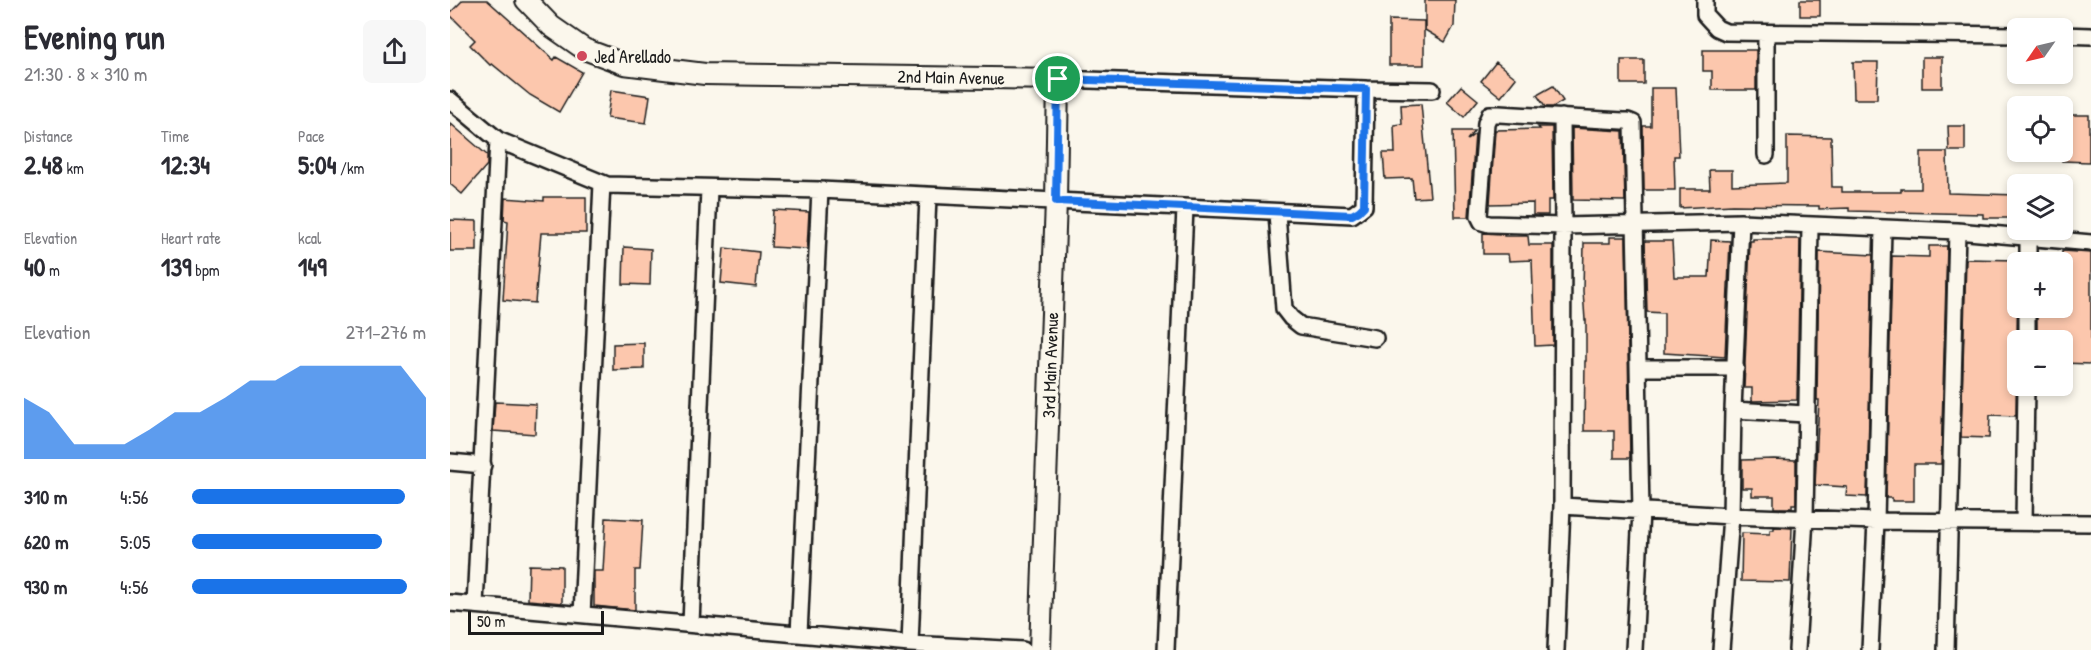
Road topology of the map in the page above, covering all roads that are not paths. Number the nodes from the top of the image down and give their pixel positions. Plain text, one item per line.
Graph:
1 (526, 0) edge
2 (1705, 0) edge
3 (1766, 33) junction
4 (2007, 35) edge
5 (2073, 35) edge
6 (2091, 36) edge
7 (1058, 79) junction
8 (1366, 89) junction
9 (1432, 90) dead end
10 (450, 100) edge
11 (1562, 117) junction
12 (498, 140) junction
13 (1766, 155) dead end
14 (602, 183) junction
15 (709, 189) junction
16 (820, 190) junction
17 (928, 196) junction
18 (1056, 201) junction
19 (1185, 208) junction
20 (1277, 213) junction
21 (1741, 222) junction
22 (1636, 225) junction
23 (1563, 226) junction
24 (1810, 226) junction
25 (1883, 229) junction
26 (1957, 231) junction
27 (2007, 237) edge
28 (2044, 240) edge
29 (2091, 243) edge
30 (1375, 338) dead end
31 (1638, 368) junction
32 (1736, 368) junction
33 (2026, 396) edge
34 (1733, 410) junction
35 (1805, 414) junction
36 (450, 462) edge
37 (483, 465) junction
38 (1562, 506) junction
39 (1641, 511) junction
40 (1731, 516) junction
41 (1804, 518) junction
42 (1876, 521) junction
43 (1948, 521) junction
44 (2024, 522) junction
45 (2091, 524) edge
46 (450, 603) edge
47 (475, 605) junction
48 (582, 615) junction
49 (691, 624) junction
50 (799, 634) junction
51 (910, 644) junction
52 (1023, 650) edge
53 (1040, 650) edge
54 (1166, 650) edge
55 (1556, 650) edge
56 (1634, 650) edge
57 (1721, 650) edge
58 (1797, 650) edge
59 (1870, 650) edge
60 (1946, 650) edge

1 - 7 street, 2nd Main Avenue
2 - 3 street
3 - 4 street
3 - 13 street
5 - 6 street
7 - 8 street, 2nd Main Avenue
7 - 18 street, 3rd Main Avenue
8 - 9 street, 2nd Main Avenue
8 - 20 street
10 - 12 street
11 - 22 street
11 - 23 street
11 - 23 street
12 - 14 street
12 - 37 street
14 - 15 street
14 - 48 street
15 - 16 street
15 - 49 street
16 - 17 street
16 - 50 street
17 - 18 street
17 - 51 street
18 - 19 street
18 - 53 street, 3rd Main Avenue
19 - 20 street
19 - 54 street
20 - 30 street
21 - 22 street
21 - 24 street
21 - 32 street
22 - 23 street
22 - 31 street
23 - 38 street
24 - 25 street
24 - 35 street
25 - 26 street
25 - 42 street
26 - 27 street
26 - 43 street
28 - 29 street
31 - 32 street
31 - 39 street
32 - 34 street
33 - 44 street
34 - 35 street
34 - 40 street
35 - 41 street
36 - 37 street
37 - 47 street
38 - 39 street
38 - 55 street
39 - 40 street
39 - 56 street
40 - 41 street
40 - 57 street
41 - 42 street
41 - 58 street
42 - 43 street
42 - 59 street
43 - 44 street
43 - 60 street
44 - 45 street
46 - 47 street
47 - 48 street
48 - 49 street
49 - 50 street
50 - 51 street
51 - 52 street

